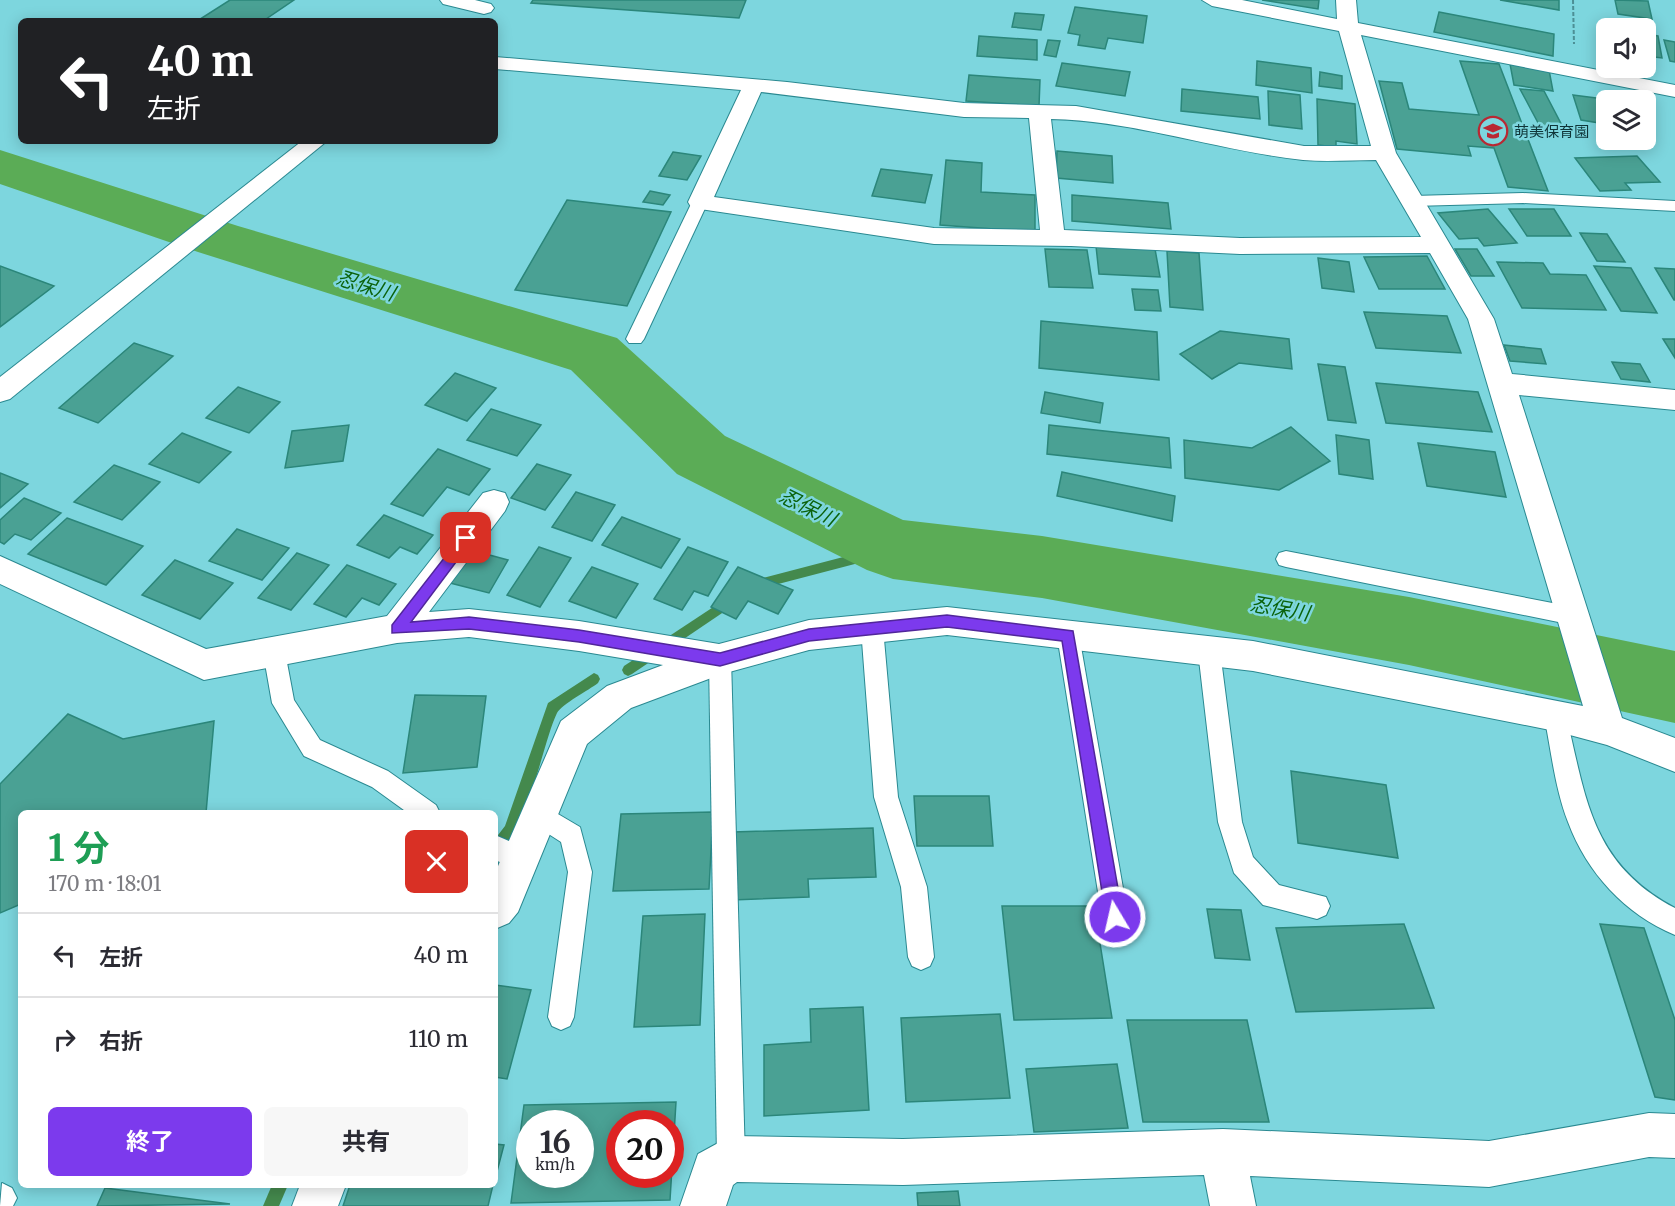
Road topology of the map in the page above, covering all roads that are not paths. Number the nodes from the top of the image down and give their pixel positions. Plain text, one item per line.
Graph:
1 (450, 0) edge
2 (1212, 0) edge
3 (489, 4) edge
4 (1347, 13) edge
5 (472, 18) edge
6 (498, 63) edge
7 (754, 85) junction
8 (1675, 91) edge
9 (1039, 112) junction
10 (312, 144) edge
11 (1384, 153) junction
12 (1413, 201) junction
13 (700, 202) junction
14 (1675, 206) edge
15 (1053, 238) junction
16 (1438, 245) junction
17 (634, 339) dead end
18 (1502, 383) junction
19 (0, 392) edge
20 (1675, 400) edge
21 (494, 502) dead end
22 (1286, 559) dead end
23 (0, 569) edge
24 (1575, 623) junction
25 (872, 628) junction
26 (397, 629) junction
27 (1068, 635) junction
28 (1209, 651) junction
29 (274, 652) junction
30 (720, 659) junction
31 (1555, 715) junction
32 (1608, 728) junction
33 (1675, 755) edge
34 (424, 810) edge
35 (541, 816) junction
36 (508, 853) edge
37 (498, 905) edge
38 (1317, 906) dead end
39 (1115, 917) dead end
40 (1675, 922) edge
41 (921, 957) dead end
42 (561, 1017) dead end
43 (1675, 1136) edge
44 (1223, 1152) junction
45 (731, 1159) junction
46 (322, 1188) edge
47 (315, 1206) edge
48 (703, 1206) edge
49 (1233, 1206) edge

1 - 3 street
2 - 4 street
3 - 5 street
4 - 8 street
4 - 11 street
6 - 7 street
7 - 9 street
7 - 13 street
9 - 11 street
9 - 15 street
10 - 19 street
11 - 12 street
12 - 14 lane
12 - 16 street
13 - 15 street
13 - 17 lane
15 - 16 street
16 - 18 street
18 - 20 street
18 - 24 street
21 - 26 street
22 - 24 lane
23 - 29 street
24 - 32 street
25 - 27 street
25 - 30 street
25 - 41 lane
26 - 29 street
26 - 30 street
27 - 28 street
27 - 39 lane
28 - 31 street
28 - 38 lane
29 - 34 lane
30 - 35 street
30 - 45 lane
31 - 32 street
31 - 40 lane
32 - 33 street
35 - 36 street
35 - 42 lane
36 - 37 street
43 - 44 street
44 - 45 street
44 - 49 street
45 - 48 street
46 - 47 street

